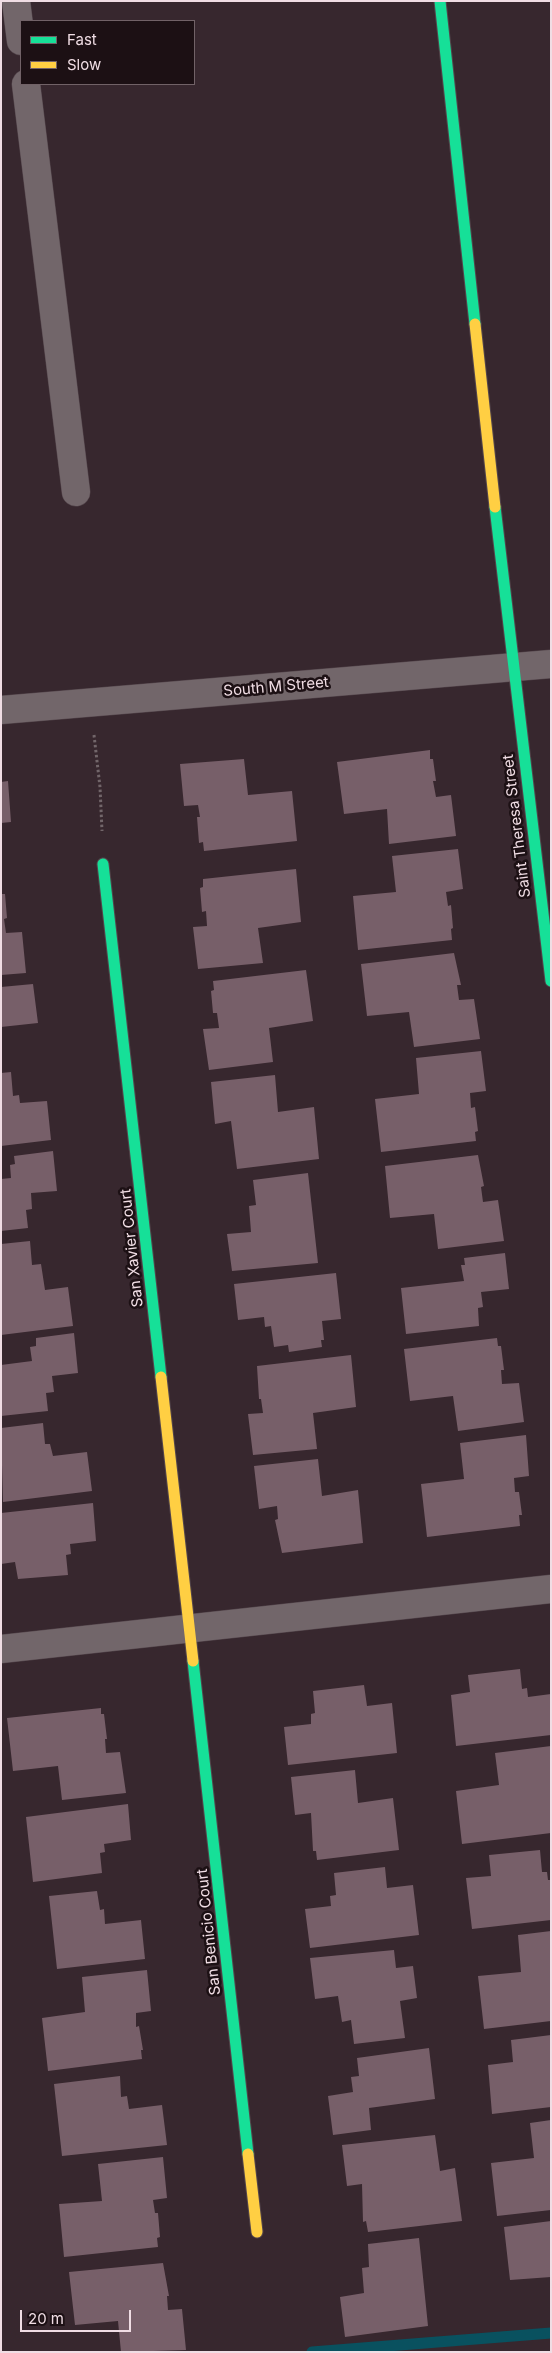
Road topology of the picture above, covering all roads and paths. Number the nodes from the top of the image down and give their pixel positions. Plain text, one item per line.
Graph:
1 (16, 1) edge
2 (440, 1) edge
3 (20, 33) edge
4 (26, 85) edge
5 (76, 492) dead end
6 (551, 664) edge
7 (513, 668) junction
8 (90, 703) junction
9 (1, 710) edge
10 (103, 864) joint
11 (551, 981) edge
12 (551, 1589) edge
13 (190, 1629) junction
14 (1, 1649) edge
15 (258, 2232) dead end

1 - 3 street
2 - 7 street, Saint Theresa Street
4 - 5 street
6 - 7 street, South M Street
7 - 8 street, South M Street
7 - 11 street, Saint Theresa Street
8 - 9 street, South M Street
8 - 10 path
10 - 13 street, San Xavier Court
12 - 13 street
13 - 14 street
13 - 15 street, San Benicio Court

